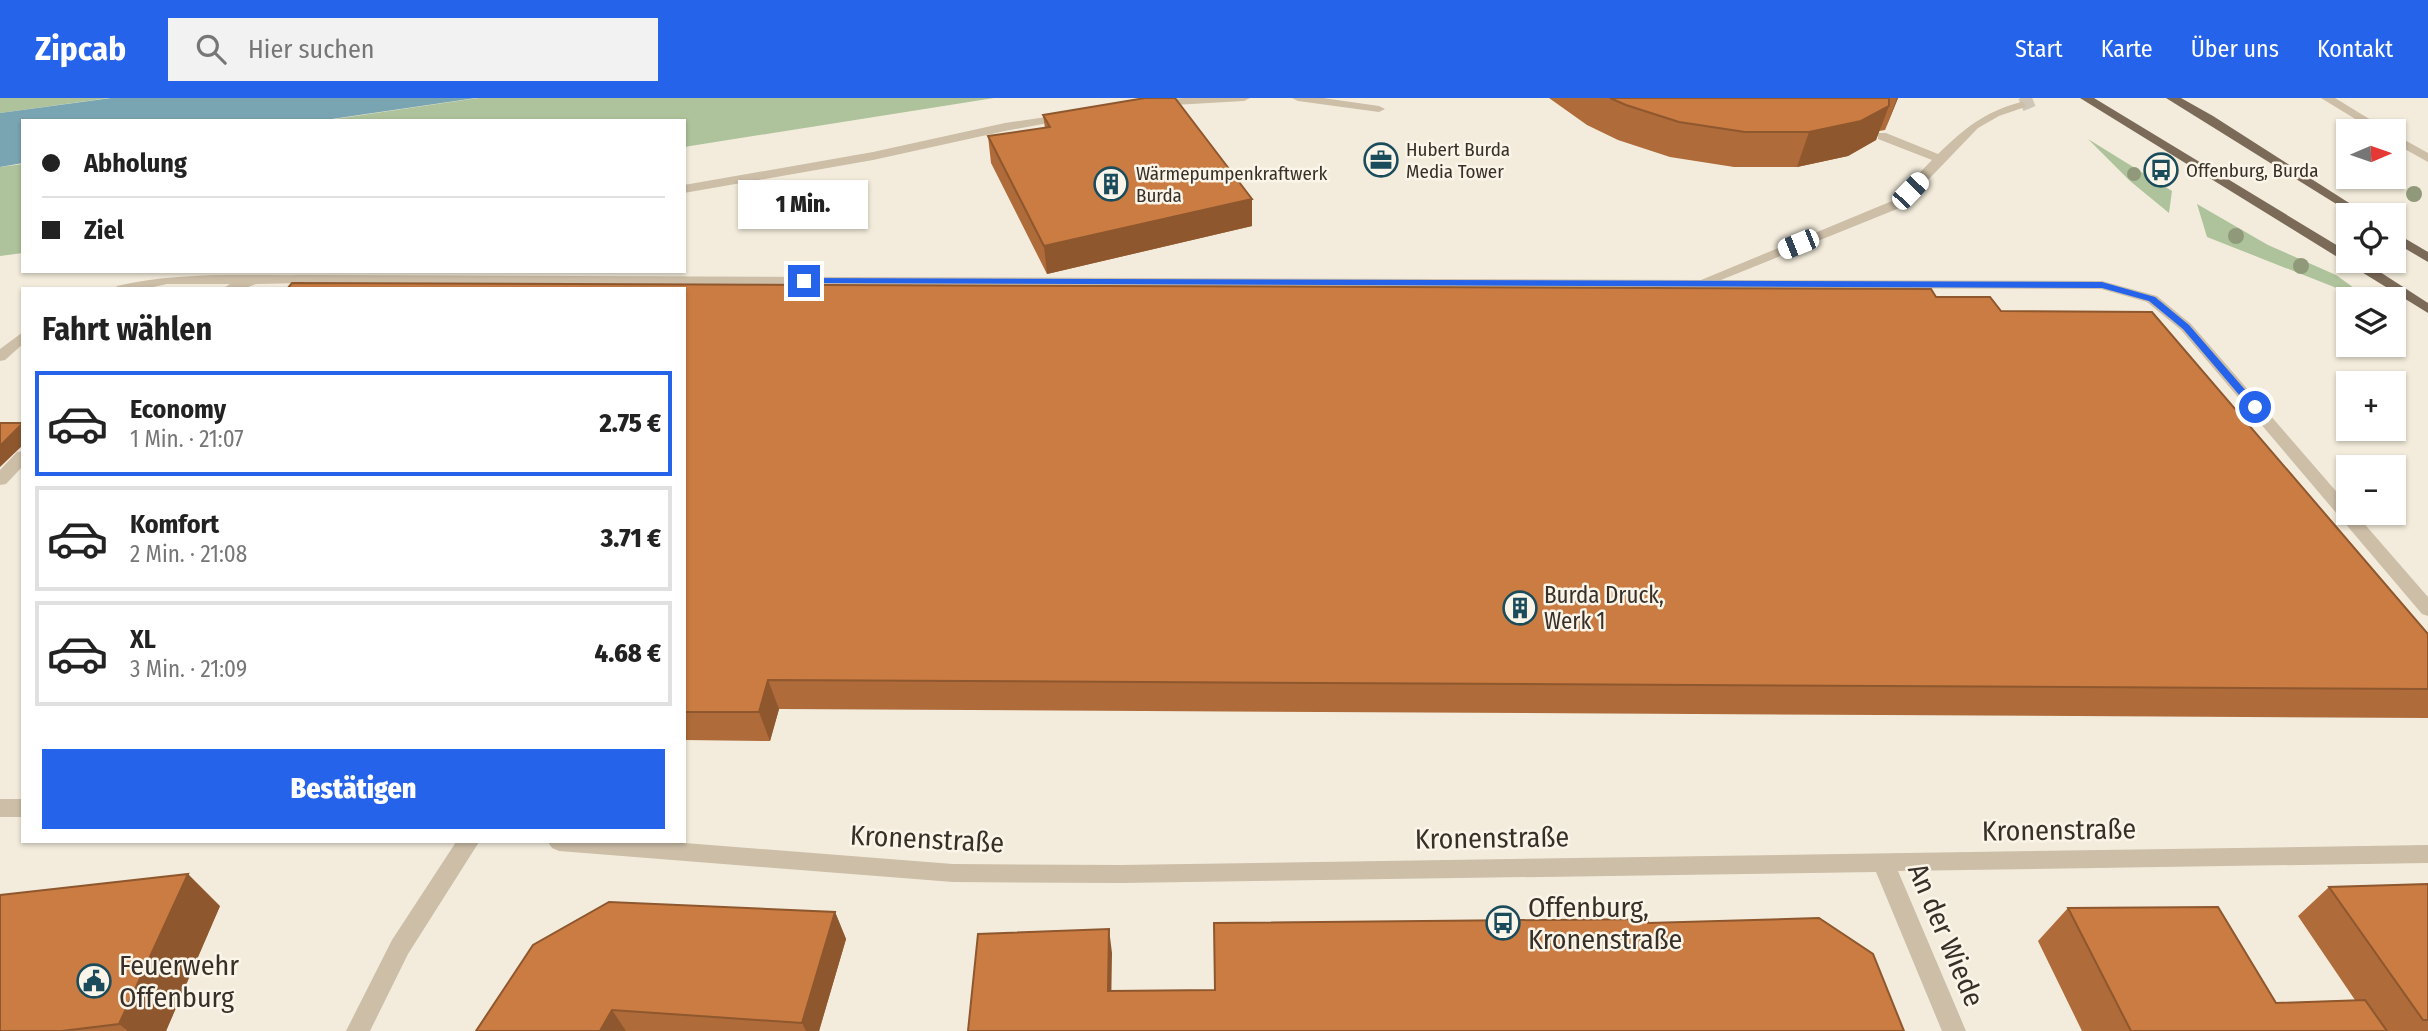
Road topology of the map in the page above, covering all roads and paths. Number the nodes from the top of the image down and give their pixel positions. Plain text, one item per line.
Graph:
1 (1244, 98) edge
2 (1298, 98) edge
3 (2086, 98) edge
4 (2172, 98) edge
5 (2327, 98) edge
6 (2021, 105) dead end
7 (1139, 106) edge
8 (1379, 109) dead end
9 (1085, 114) edge
10 (2363, 119) edge
11 (1882, 136) dead end
12 (2406, 145) edge
13 (2428, 158) edge
14 (1940, 159) junction
15 (686, 189) edge
16 (2343, 203) edge
17 (2406, 244) edge
18 (2336, 250) edge
19 (2428, 258) edge
20 (453, 273) edge
21 (2372, 273) edge
22 (255, 280) junction
23 (441, 280) junction
24 (1699, 284) junction
25 (132, 287) edge
26 (235, 287) edge
27 (2428, 309) edge
28 (21, 338) edge
29 (0, 357) edge
30 (21, 458) edge
31 (0, 480) edge
32 (2428, 609) edge
33 (0, 807) edge
34 (21, 808) edge
35 (467, 843) edge
36 (571, 843) edge
37 (2428, 854) edge
38 (1883, 862) junction
39 (358, 1031) edge
40 (1954, 1031) edge

1 - 7 street
2 - 8 street
3 - 18 main road
4 - 16 main road
5 - 10 street
6 - 14 street
9 - 15 street
11 - 14 street
12 - 13 street
14 - 24 street
17 - 19 main road
20 - 23 street
21 - 27 main road
22 - 23 street
22 - 25 street
22 - 26 street
23 - 24 street
24 - 32 street
28 - 29 street
30 - 31 street
33 - 34 street
35 - 39 street
36 - 38 street, Kronenstraße
37 - 38 street, Kronenstraße
38 - 40 street, An der Wiede

